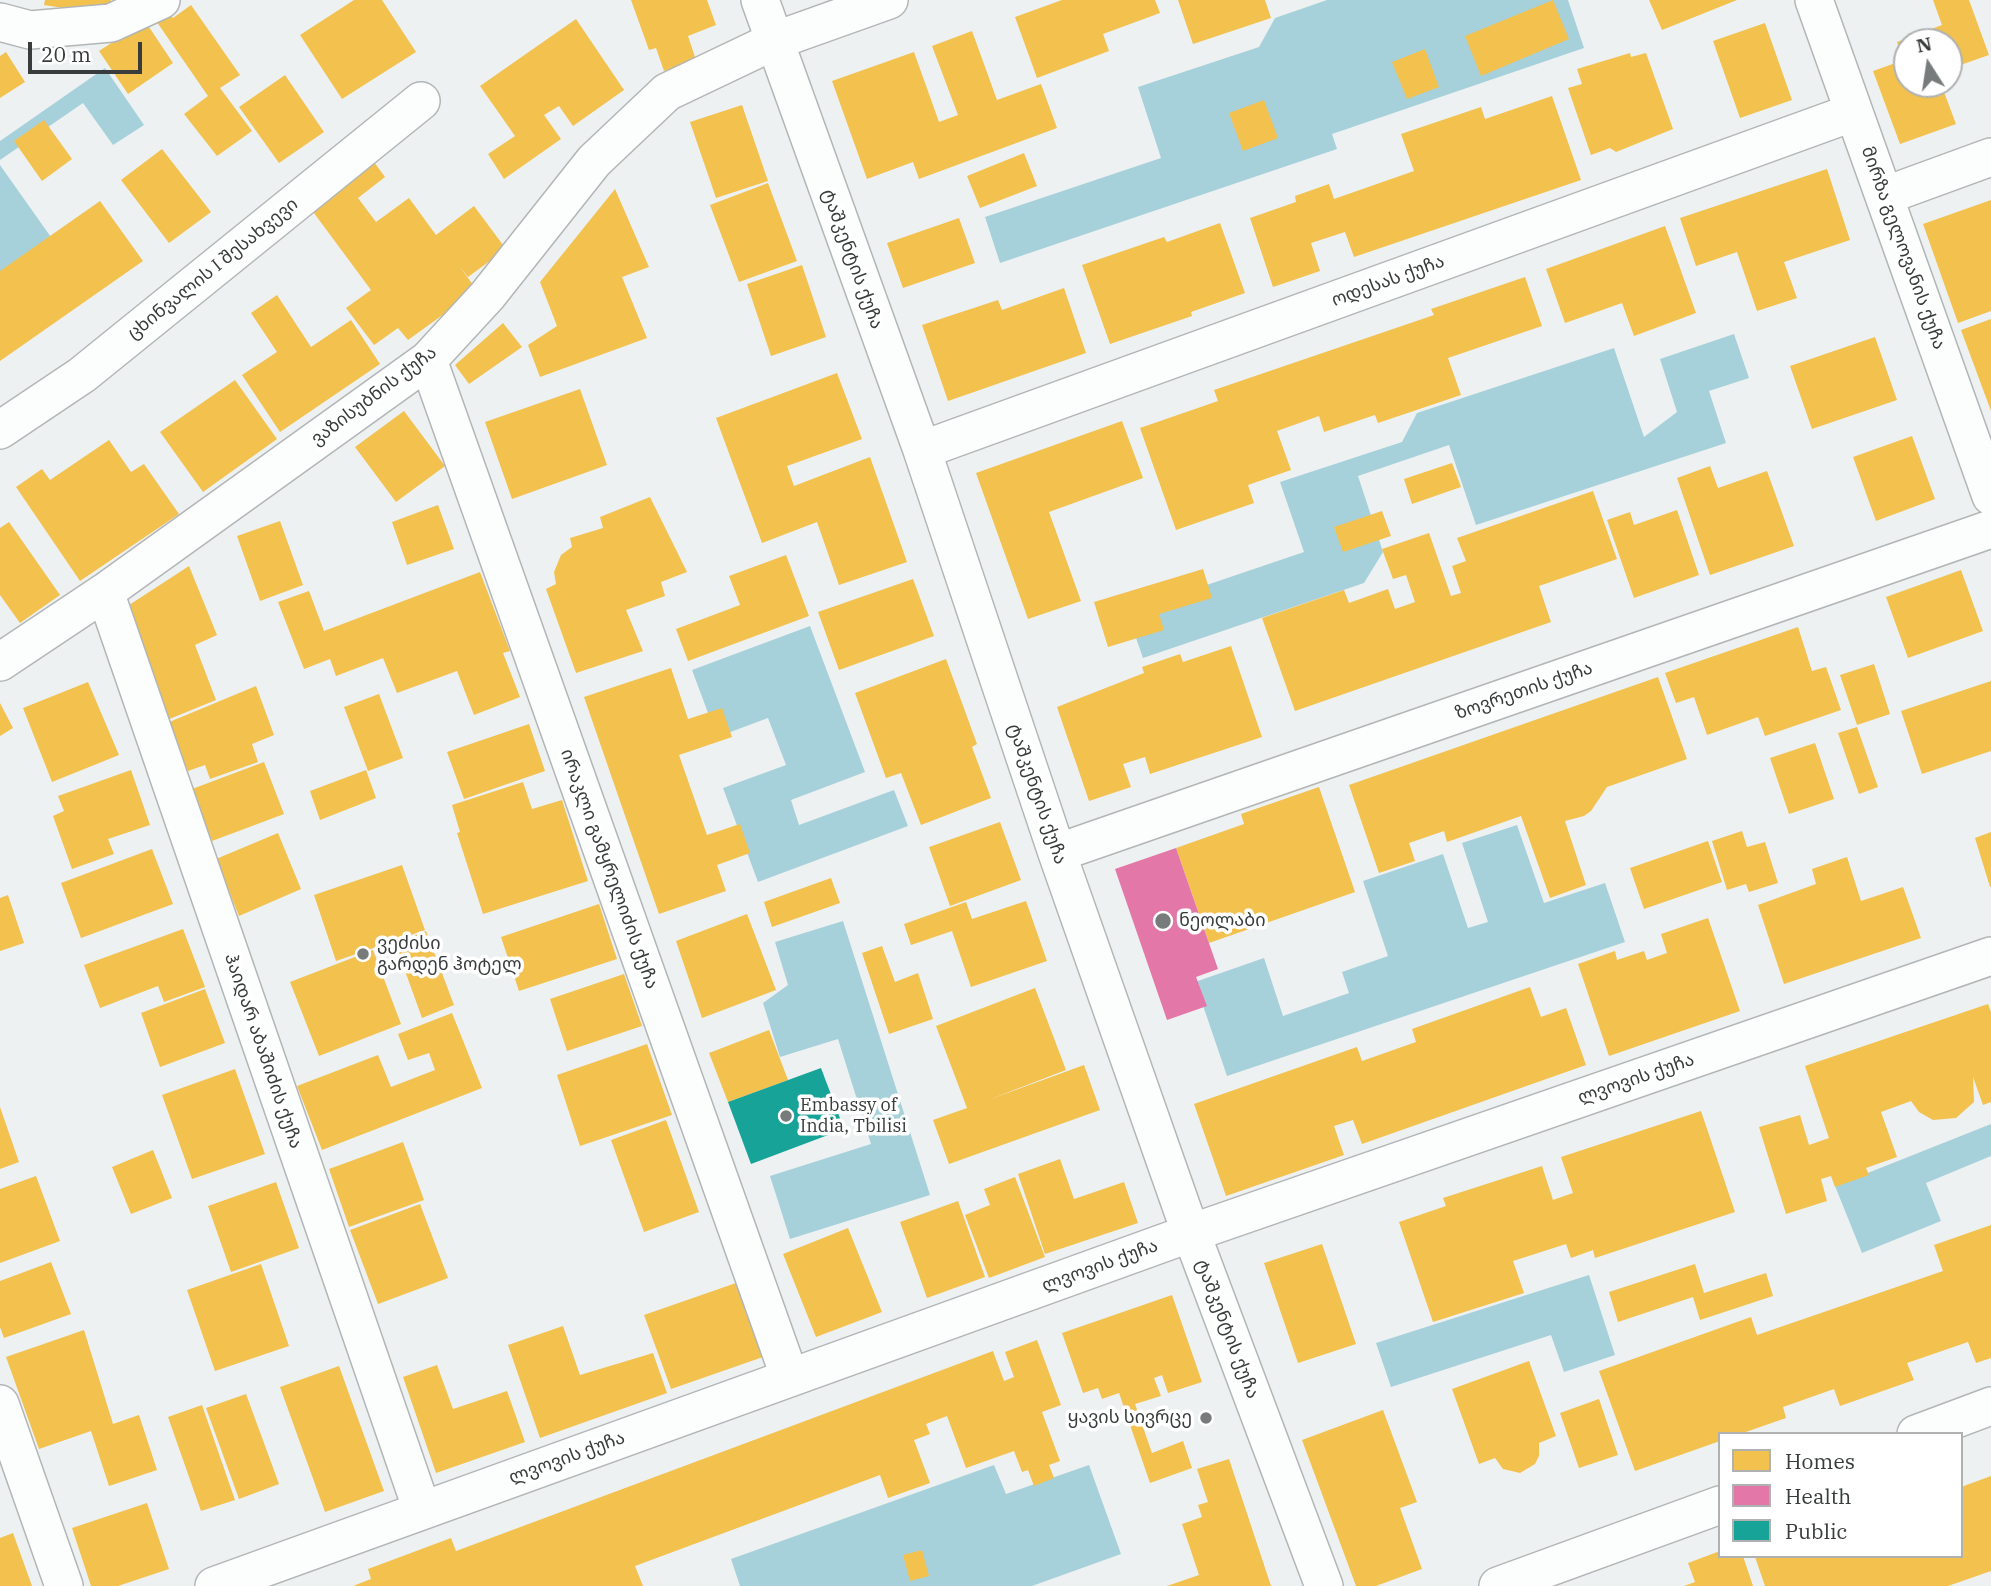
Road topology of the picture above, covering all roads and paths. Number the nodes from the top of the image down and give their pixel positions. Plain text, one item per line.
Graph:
1 (161, 0) edge
2 (760, 0) edge
3 (889, 0) edge
4 (1814, 0) edge
5 (0, 22) edge
6 (774, 41) junction
7 (421, 101) dead end
8 (1854, 113) junction
9 (1991, 157) edge
10 (1884, 196) junction
11 (428, 360) junction
12 (0, 430) edge
13 (922, 450) junction
14 (1991, 496) edge
15 (1991, 529) edge
16 (105, 592) junction
17 (0, 662) edge
18 (1057, 853) junction
19 (1991, 957) edge
20 (1191, 1233) junction
21 (790, 1378) junction
22 (0, 1404) edge
23 (1991, 1406) edge
24 (1921, 1432) edge
25 (1718, 1506) edge
26 (422, 1510) junction
27 (64, 1586) edge
28 (214, 1586) edge
29 (1324, 1586) edge
30 (1498, 1586) edge

1 - 5 street
2 - 6 street, ტაშკენტის ქუჩა
3 - 6 street, ვაზისუბნის ქუჩა
4 - 8 street, მირზა გელოვანის ქუჩა
6 - 11 street, ვაზისუბნის ქუჩა
6 - 13 street, ტაშკენტის ქუჩა
7 - 12 street, ცხინვალის I შესახვევი
8 - 10 street, მირზა გელოვანის ქუჩა
8 - 13 street, ოდესას ქუჩა
9 - 10 street
10 - 14 street, მირზა გელოვანის ქუჩა
11 - 16 street, ვაზისუბნის ქუჩა
11 - 21 street, ირაკლი გამყრელიძის ქუჩა
13 - 18 street, ტაშკენტის ქუჩა
15 - 18 street, ზოვრეთის ქუჩა
16 - 17 street, ვაზისუბნის ქუჩა
16 - 26 street, ჰაიდარ აბაშიძის ქუჩა
18 - 20 street, ტაშკენტის ქუჩა
19 - 20 street, ლვოვის ქუჩა
20 - 21 street, ლვოვის ქუჩა
20 - 29 street, ტაშკენტის ქუჩა
21 - 26 street, ლვოვის ქუჩა
22 - 27 street
23 - 24 street
25 - 30 street
26 - 28 street, ლვოვის ქუჩა

